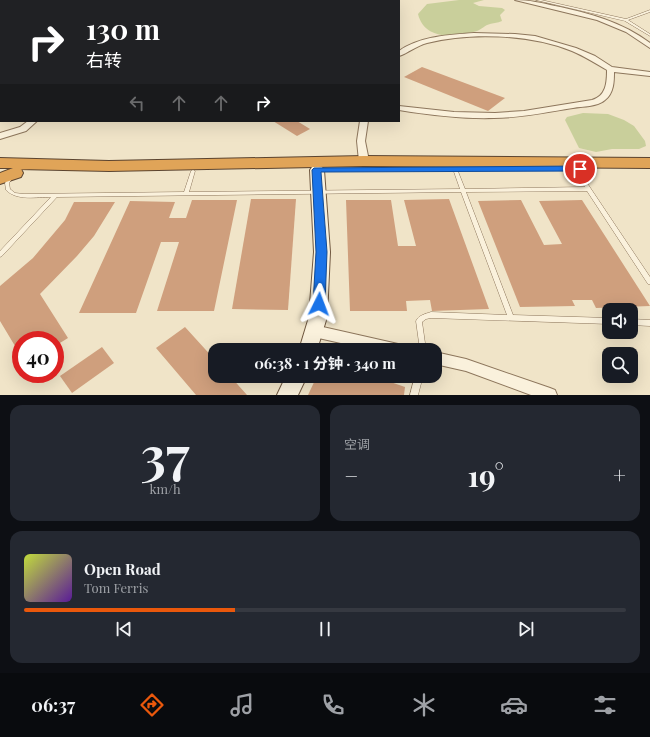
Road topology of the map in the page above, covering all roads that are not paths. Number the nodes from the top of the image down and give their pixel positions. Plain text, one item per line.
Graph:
1 (518, 0) edge
2 (537, 0) edge
3 (650, 11) edge
4 (626, 20) junction
5 (650, 35) edge
6 (650, 46) edge
7 (400, 53) edge
8 (610, 69) junction
9 (650, 71) edge
10 (650, 74) edge
11 (400, 108) edge
12 (32, 122) edge
13 (364, 122) edge
14 (0, 136) edge
15 (364, 161) junction
16 (0, 163) edge
17 (650, 163) edge
18 (455, 169) junction
19 (575, 169) junction
20 (317, 170) junction
21 (650, 170) edge
22 (192, 171) junction
23 (5, 175) edge
24 (588, 189) junction
25 (463, 190) junction
26 (319, 192) junction
27 (186, 194) junction
28 (56, 195) junction
29 (0, 255) edge
30 (650, 282) edge
31 (511, 318) junction
32 (602, 321) edge
33 (638, 322) edge
34 (650, 323) edge
35 (314, 331) junction
36 (310, 343) edge
37 (367, 343) edge
38 (422, 343) edge
39 (442, 360) edge
40 (293, 383) edge
41 (417, 383) edge
42 (287, 395) edge
43 (414, 395) edge
44 (550, 395) edge

1 - 6 street
2 - 4 lane
3 - 4 lane
4 - 5 lane
7 - 8 street
8 - 9 street
8 - 10 street
8 - 11 street
12 - 14 street
13 - 15 street
15 - 16 highway
15 - 17 highway
18 - 19 highway
18 - 20 highway
18 - 25 lane
19 - 21 highway
19 - 24 lane
20 - 22 highway
20 - 26 street
22 - 23 highway
22 - 27 lane
23 - 28 lane
24 - 25 lane
24 - 30 lane
25 - 26 lane
25 - 31 lane
26 - 27 lane
26 - 35 street
27 - 28 lane
28 - 29 lane
31 - 32 lane
31 - 38 lane
33 - 34 lane
35 - 36 street
35 - 37 street
39 - 44 street
40 - 42 street
41 - 43 lane

